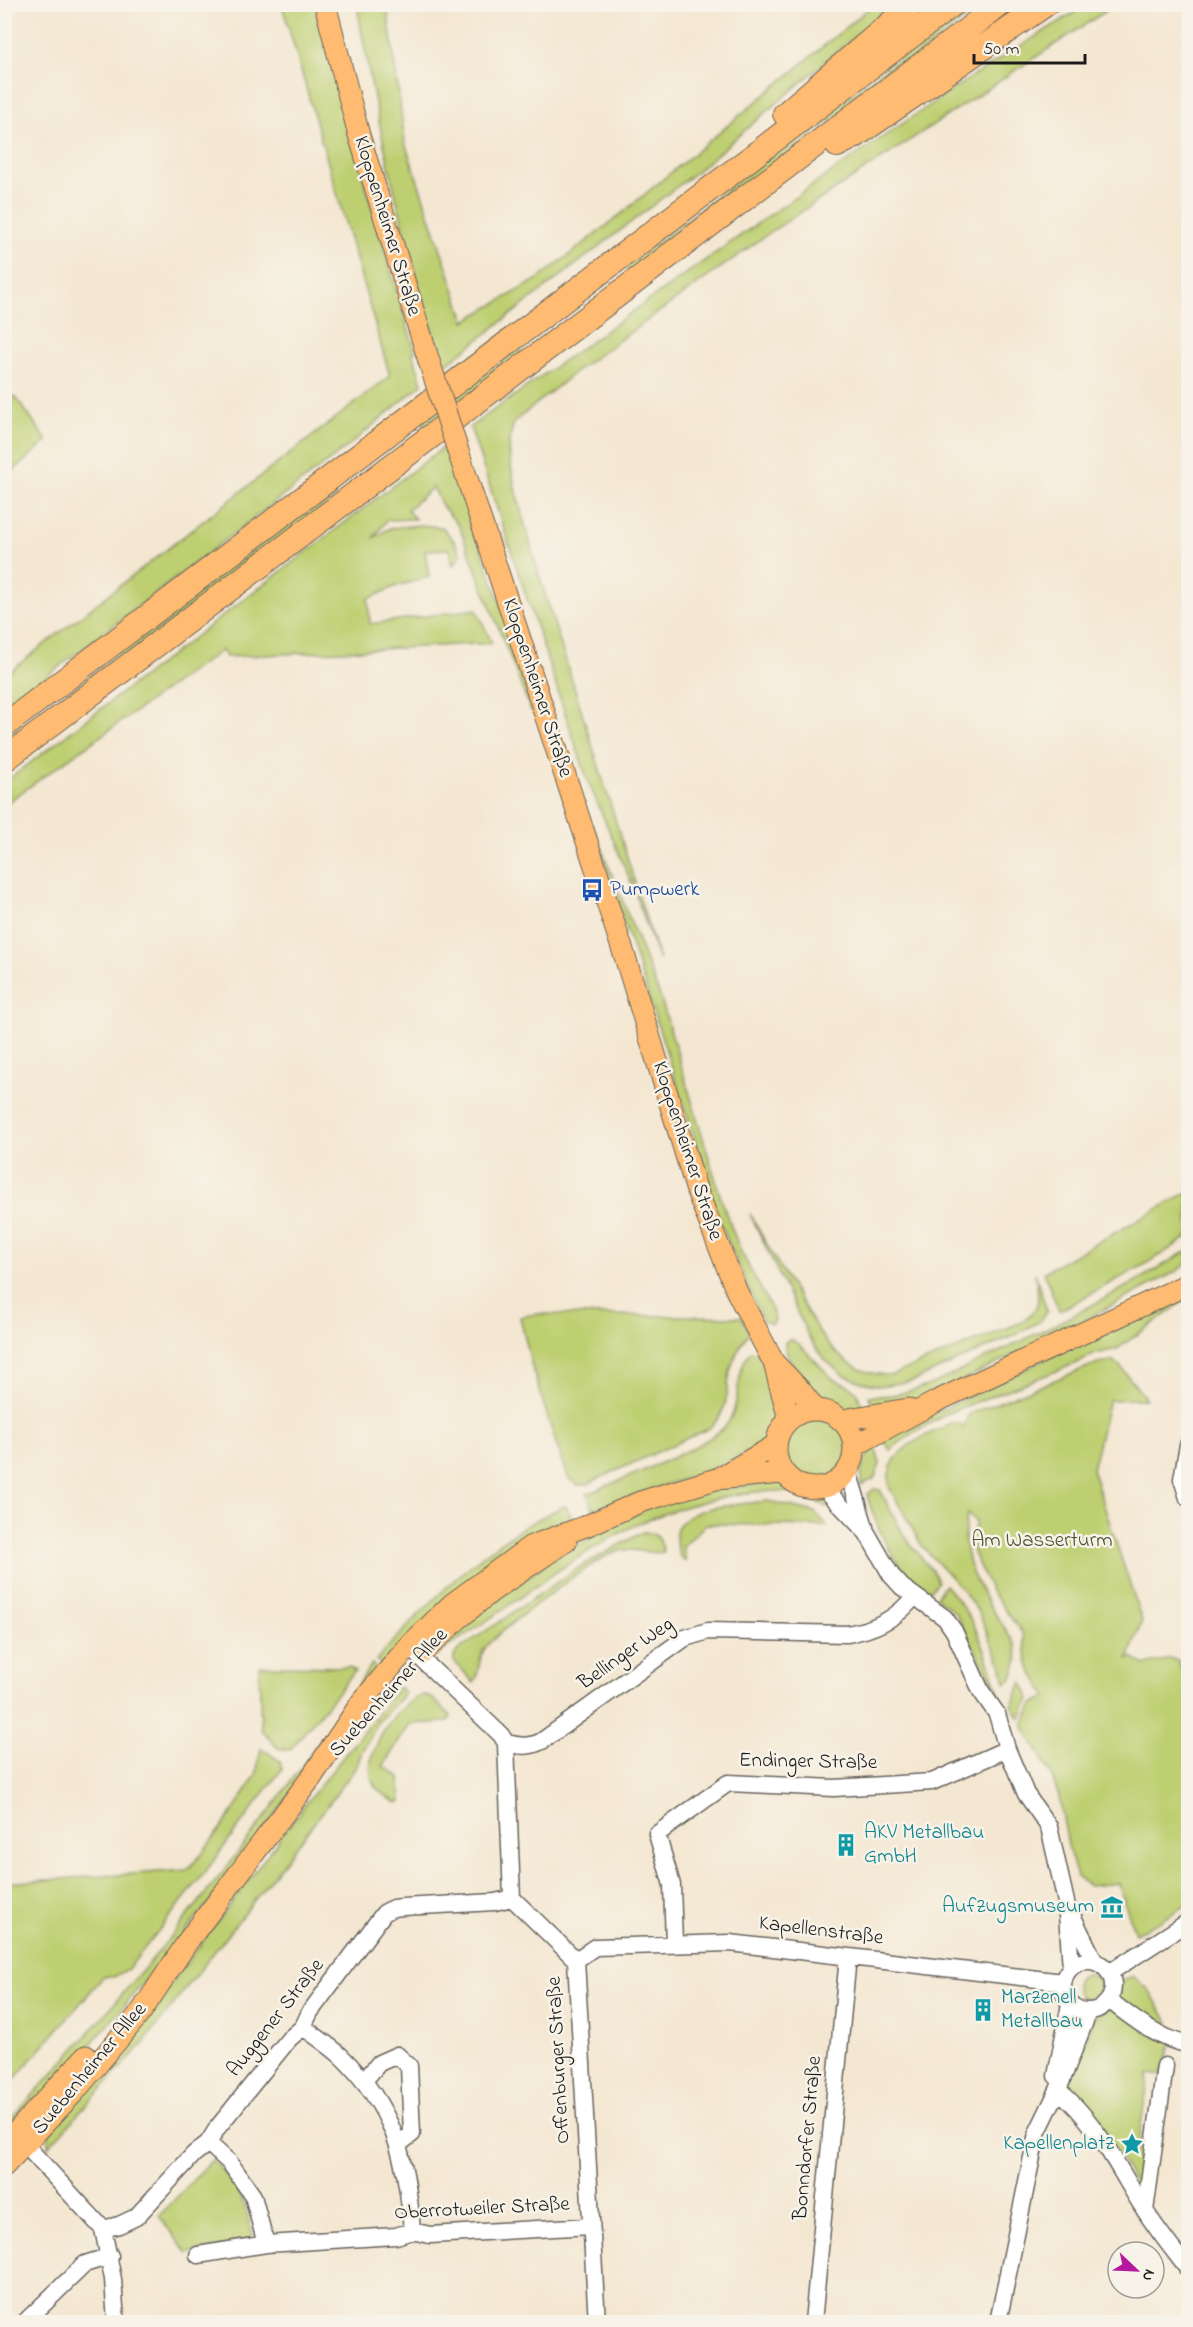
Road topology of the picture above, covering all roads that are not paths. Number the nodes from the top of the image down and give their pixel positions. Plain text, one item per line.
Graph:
1 (325, 4) edge
2 (913, 4) edge
3 (953, 4) edge
4 (1001, 4) edge
5 (1046, 4) edge
6 (780, 171) junction
7 (717, 184) junction
8 (4, 726) edge
9 (4, 760) edge
10 (1188, 1268) edge
11 (1188, 1284) edge
12 (1076, 1335) junction
13 (774, 1363) junction
14 (938, 1401) junction
15 (815, 1409) junction
16 (789, 1419) junction
17 (842, 1420) junction
18 (776, 1444) junction
19 (1188, 1445) edge
20 (854, 1446) junction
21 (848, 1471) junction
22 (783, 1473) junction
23 (716, 1479) junction
24 (824, 1488) junction
25 (1188, 1498) edge
26 (867, 1533) junction
27 (914, 1596) junction
28 (413, 1652) junction
29 (506, 1743) junction
30 (1007, 1749) junction
31 (512, 1898) junction
32 (1066, 1902) junction
33 (1188, 1922) edge
34 (674, 1943) junction
35 (848, 1957) junction
36 (576, 1960) junction
37 (1095, 1962) junction
38 (1071, 1967) junction
39 (1109, 1973) junction
40 (1063, 1982) junction
41 (1109, 2000) junction
42 (1070, 2004) junction
43 (1089, 2011) junction
44 (303, 2027) junction
45 (1188, 2044) edge
46 (1166, 2066) dead end
47 (364, 2081) junction
48 (1058, 2090) junction
49 (15, 2141) edge
50 (208, 2143) junction
51 (399, 2144) junction
52 (4, 2166) edge
53 (1145, 2211) junction
54 (591, 2226) junction
55 (103, 2229) junction
56 (412, 2231) junction
57 (266, 2244) junction
58 (198, 2255) dead end
59 (110, 2256) junction
60 (1188, 2269) edge
61 (25, 2322) edge
62 (116, 2322) edge
63 (597, 2322) edge
64 (813, 2322) edge
65 (998, 2322) edge

1 - 13 main road, Kloppenheimer Straße, bridge
2 - 7 highway
3 - 7 highway
4 - 6 highway
5 - 6 highway
6 - 9 highway
7 - 8 highway
10 - 12 main road
11 - 12 main road
12 - 14 main road
13 - 15 main road, Kloppenheimer Straße
13 - 16 main road, Kloppenheimer Straße
14 - 17 main road
14 - 20 main road
15 - 16 main road
15 - 17 main road
16 - 18 main road
17 - 20 main road
18 - 22 main road
18 - 23 main road, Suebenheimer Allee
19 - 25 street
20 - 21 main road
21 - 24 main road
21 - 26 street
22 - 23 main road, Suebenheimer Allee
22 - 24 main road
23 - 28 main road, Suebenheimer Allee
24 - 26 street
26 - 27 street
27 - 29 street, Bellinger Weg
27 - 30 street
28 - 29 street
28 - 49 main road, Suebenheimer Allee
29 - 31 street
30 - 32 street
30 - 34 street, Endinger Straße
31 - 36 street, Offenburger Straße
31 - 44 street, Auggener Straße
32 - 37 street
32 - 38 street
33 - 39 street
34 - 35 street, Kapellenstraße
34 - 36 street, Kapellenstraße
35 - 40 street, Kapellenstraße
35 - 64 street, Bonndorfer Straße
36 - 54 street, Offenburger Straße
37 - 38 street
37 - 39 street
38 - 40 street
39 - 41 street
40 - 42 street
41 - 43 street
41 - 45 street
42 - 43 street
42 - 48 street
43 - 48 street
44 - 47 street
44 - 50 street, Auggener Straße
46 - 53 street
47 - 51 street
47 - 51 street
48 - 53 street
48 - 65 street
49 - 52 main road, Suebenheimer Allee
49 - 55 street
50 - 55 street, Auggener Straße
50 - 57 street
51 - 56 street
53 - 60 street
54 - 56 street, Oberrotweiler Straße
54 - 63 street, Offenburger Straße
55 - 59 street
56 - 57 street, Oberrotweiler Straße
57 - 58 street, Oberrotweiler Straße
59 - 61 street
59 - 62 street

